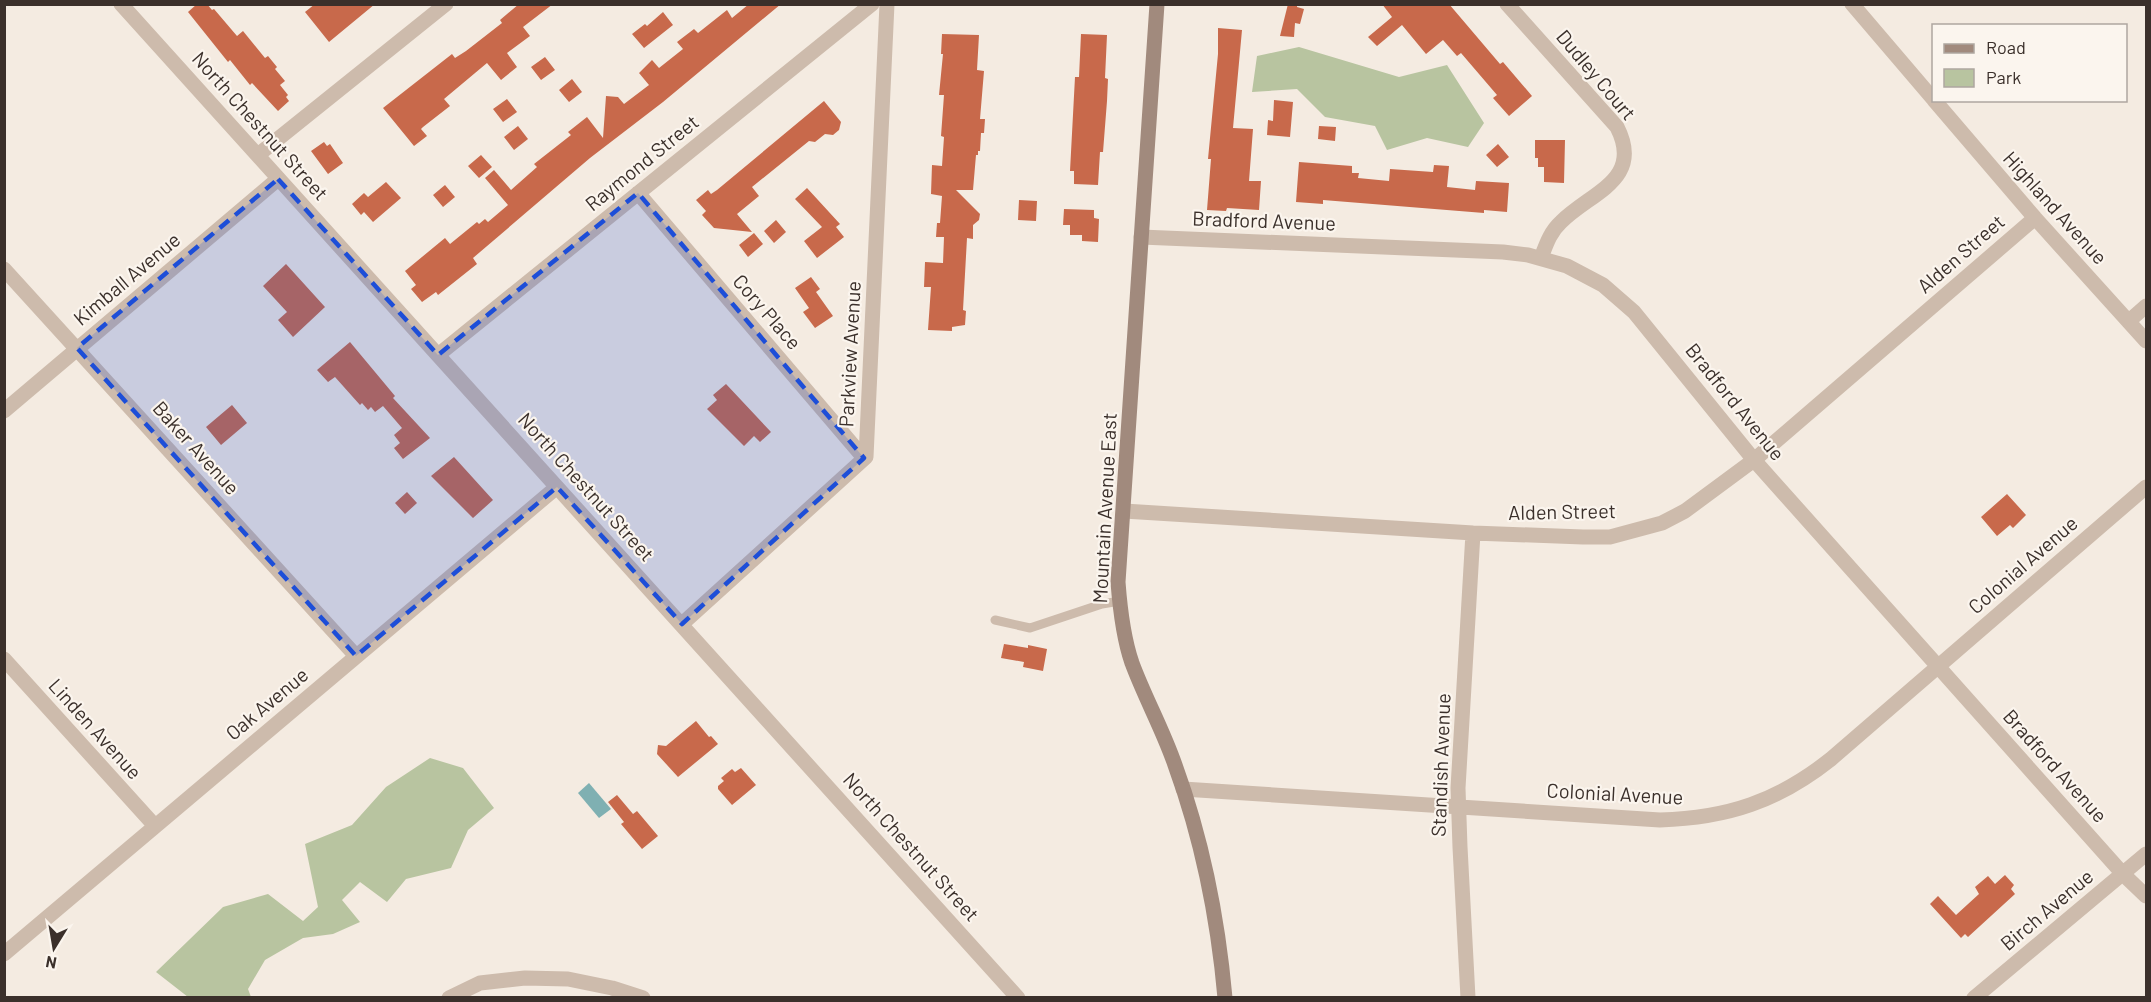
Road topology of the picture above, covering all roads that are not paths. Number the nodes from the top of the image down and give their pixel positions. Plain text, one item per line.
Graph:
1 (122, 4) edge
2 (446, 4) edge
3 (872, 4) edge
4 (887, 4) edge
5 (1157, 4) edge
6 (1507, 4) edge
7 (1852, 4) edge
8 (1932, 98) edge
9 (1936, 102) edge
10 (258, 155) junction
11 (278, 179) junction
12 (638, 193) junction
13 (2035, 218) junction
14 (1142, 237) junction
15 (1541, 258) junction
16 (4, 269) edge
17 (2146, 306) edge
18 (2129, 321) junction
19 (2146, 341) edge
20 (77, 348) junction
21 (438, 355) junction
22 (4, 411) edge
23 (864, 459) junction
24 (1754, 460) junction
25 (557, 487) junction
26 (2146, 487) edge
27 (1124, 511) junction
28 (1473, 533) junction
29 (1120, 601) junction
30 (995, 620) dead end
31 (682, 624) junction
32 (356, 656) junction
33 (4, 659) edge
34 (1937, 666) junction
35 (1183, 789) junction
36 (1459, 806) junction
37 (155, 826) junction
38 (2146, 854) edge
39 (2123, 874) junction
40 (2146, 896) edge
41 (4, 954) edge
42 (1009, 994) edge
43 (449, 998) edge
44 (643, 998) edge
45 (1225, 998) edge
46 (1468, 998) edge
47 (1974, 998) edge

1 - 10 street, North Chestnut Street
2 - 10 street
3 - 12 street, Raymond Street
4 - 23 street, Parkview Avenue
5 - 14 street, Mountain Avenue East
6 - 15 street, Dudley Court
7 - 8 street, Highland Avenue
9 - 13 street, Highland Avenue
10 - 11 street, North Chestnut Street
11 - 20 street, Kimball Avenue
11 - 21 street, North Chestnut Street
12 - 21 street, Raymond Street
12 - 23 street, Cory Place
13 - 18 street, Highland Avenue
13 - 24 street, Alden Street
14 - 15 street, Bradford Avenue
14 - 27 street, Mountain Avenue East
15 - 24 street, Bradford Avenue
16 - 20 street, Baker Avenue
17 - 18 street
18 - 19 street, Highland Avenue
20 - 22 street, Kimball Avenue
20 - 32 street, Baker Avenue
21 - 25 street, North Chestnut Street
23 - 31 street
24 - 28 street, Alden Street
24 - 34 street, Bradford Avenue
25 - 31 street, North Chestnut Street
25 - 32 street, Oak Avenue
26 - 34 street, Colonial Avenue
27 - 28 street, Alden Street
27 - 29 street, Mountain Avenue East
28 - 36 street, Standish Avenue
29 - 30 lane
29 - 35 street, Mountain Avenue East
31 - 42 street, North Chestnut Street
32 - 37 street, Oak Avenue
33 - 37 street, Linden Avenue
34 - 36 street, Colonial Avenue
34 - 39 street, Bradford Avenue
35 - 36 street, Colonial Avenue
35 - 45 street, Mountain Avenue East
36 - 46 street, Standish Avenue
37 - 41 street, Oak Avenue
38 - 39 street, Birch Avenue
39 - 40 street, Bradford Avenue
39 - 47 street, Birch Avenue
43 - 44 street

